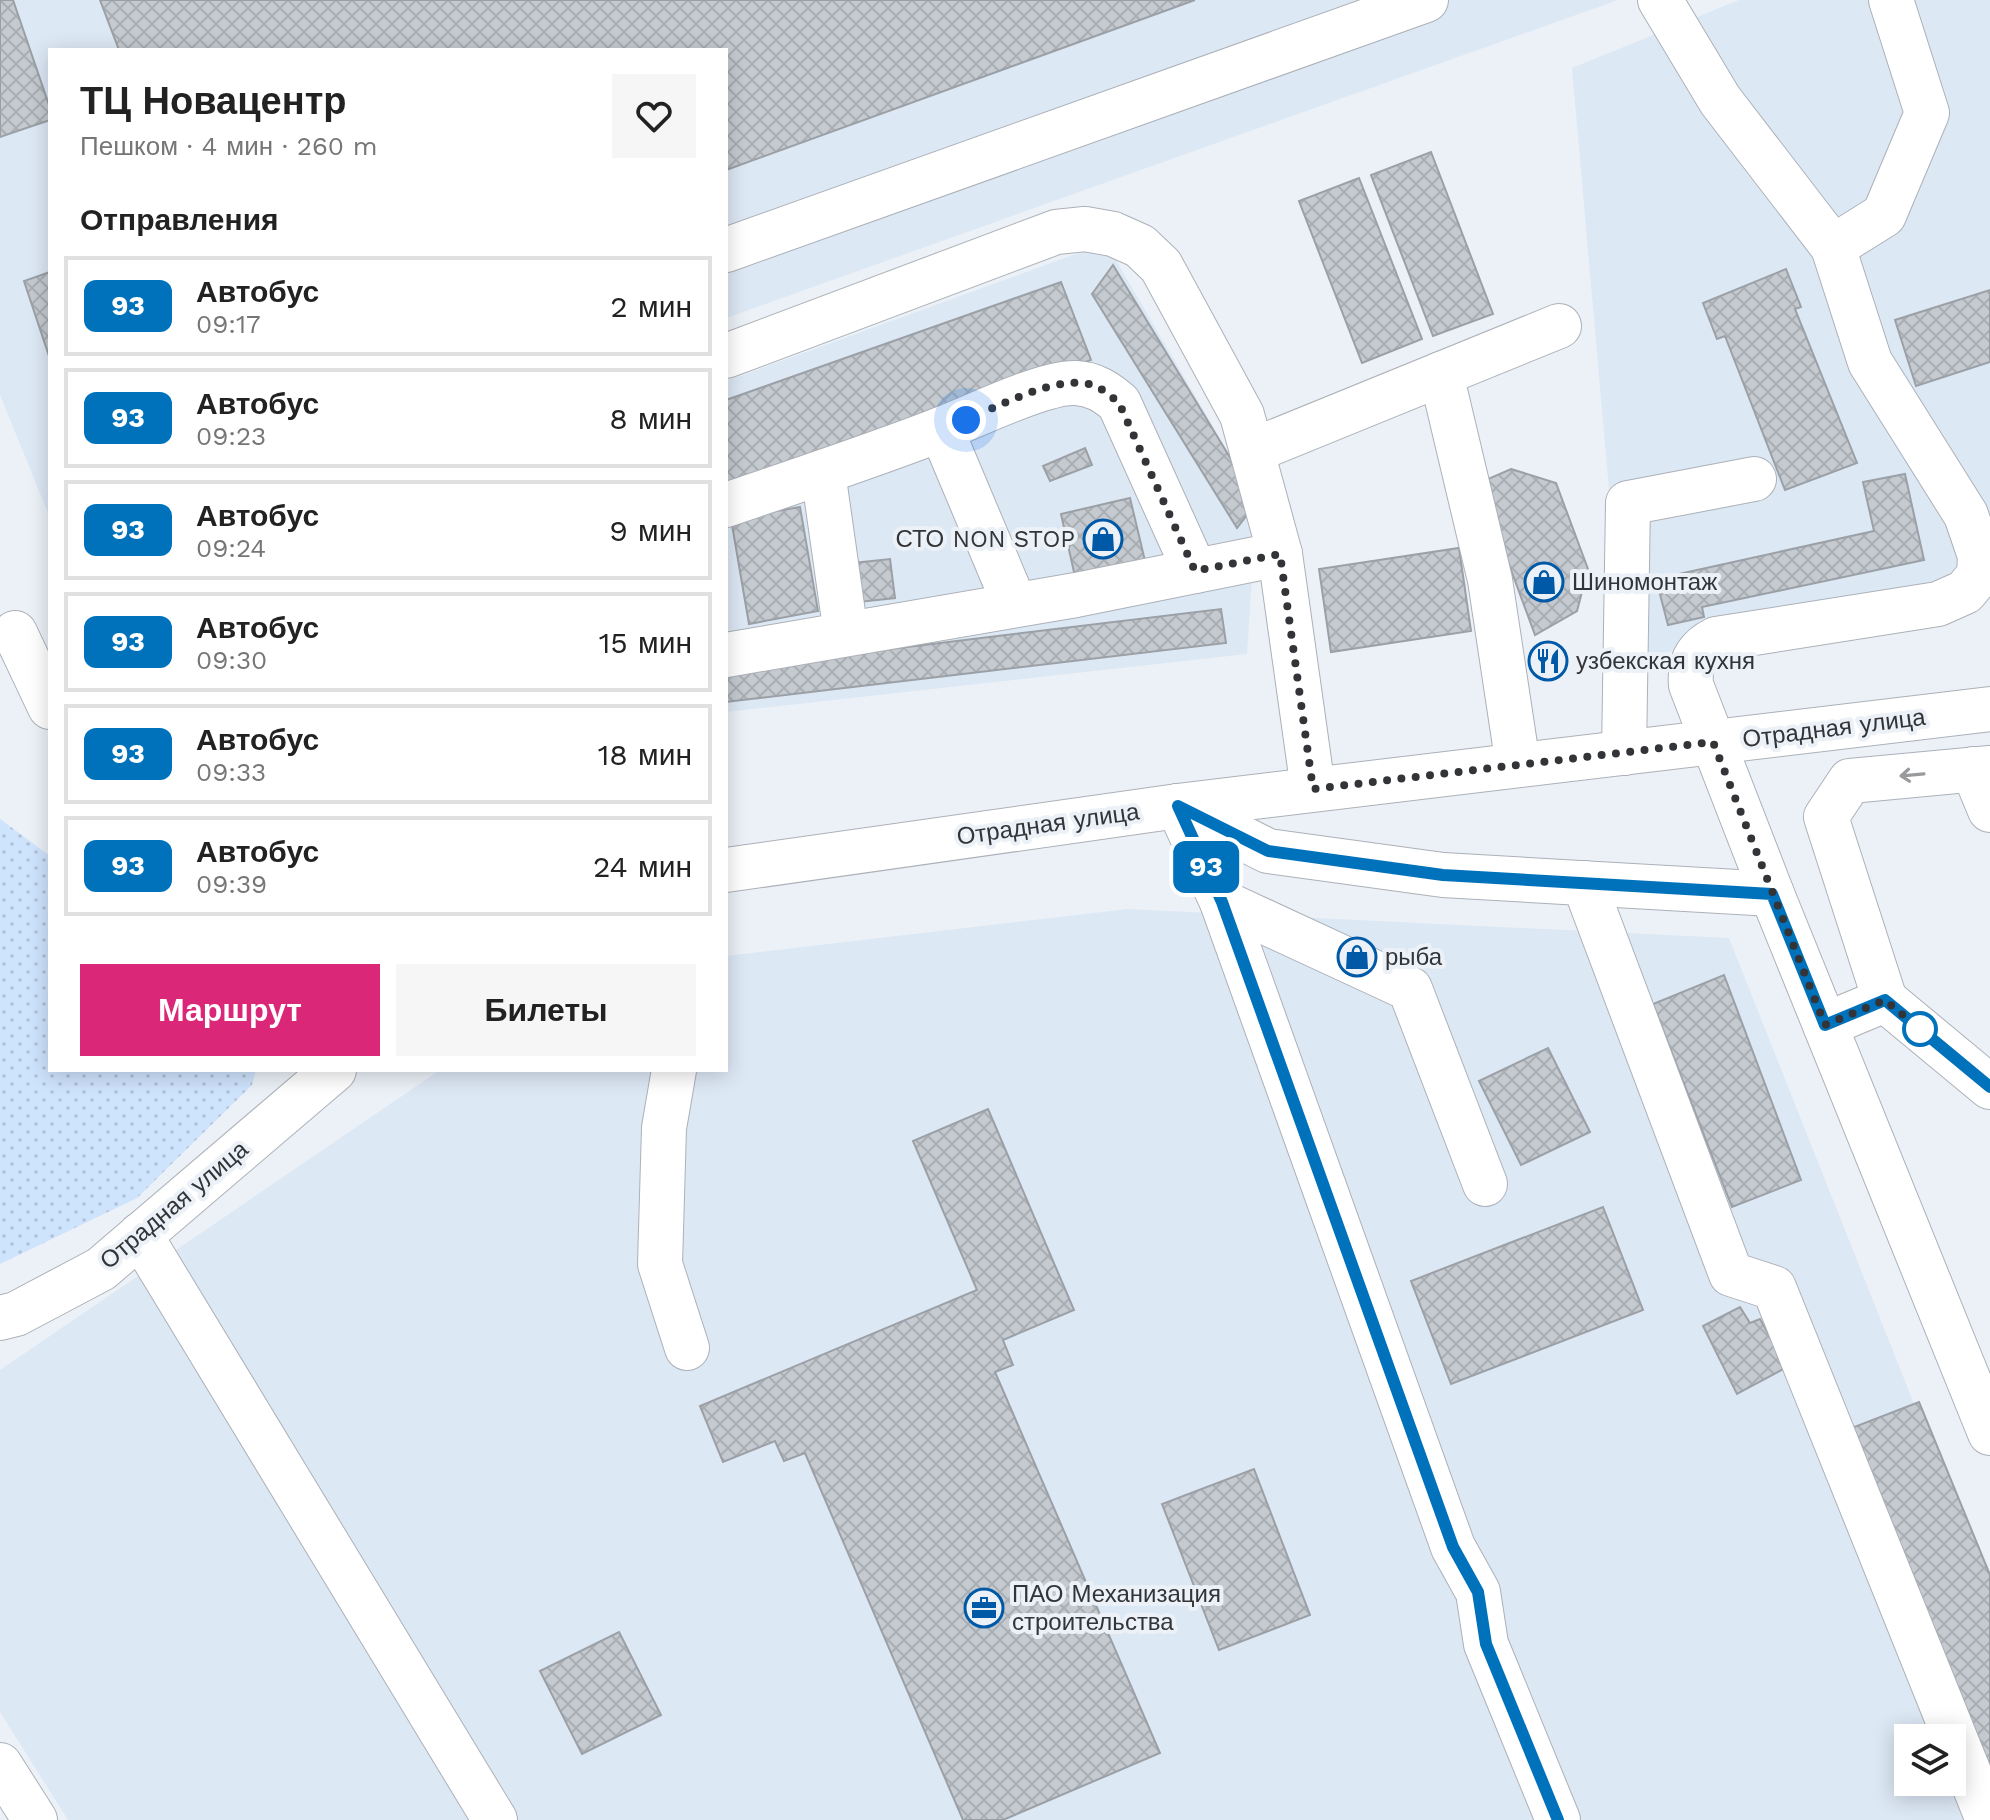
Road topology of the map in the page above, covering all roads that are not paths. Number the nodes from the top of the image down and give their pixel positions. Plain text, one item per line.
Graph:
1 (1426, 0) edge
2 (1660, 0) edge
3 (1891, 0) edge
4 (1833, 247) junction
5 (728, 249) edge
6 (1559, 326) dead end
7 (728, 355) edge
8 (1441, 374) junction
9 (941, 429) junction
10 (1252, 451) junction
11 (823, 472) junction
12 (1754, 479) dead end
13 (728, 504) edge
14 (1280, 554) junction
15 (1195, 571) junction
16 (1981, 581) edge
17 (1015, 605) junction
18 (15, 633) dead end
19 (846, 634) junction
20 (728, 647) edge
21 (48, 703) edge
22 (1990, 709) edge
23 (1713, 742) junction
24 (1624, 753) junction
25 (1518, 765) junction
26 (1982, 769) edge
27 (1313, 789) junction
28 (1178, 806) junction
29 (1990, 810) edge
30 (728, 870) edge
31 (1584, 883) junction
32 (1772, 894) junction
33 (1222, 902) junction
34 (1885, 1000) junction
35 (1825, 1025) junction
36 (332, 1072) edge
37 (674, 1072) edge
38 (1990, 1087) edge
39 (1485, 1184) dead end
40 (140, 1235) junction
41 (0, 1318) edge
42 (687, 1348) dead end
43 (1990, 1433) edge
44 (0, 1765) edge
45 (35, 1820) edge
46 (495, 1820) edge
47 (1558, 1820) edge
48 (1988, 1820) edge

1 - 5 main road
2 - 4 main road
3 - 4 main road
4 - 16 main road
6 - 8 main road
7 - 10 main road
8 - 10 main road
8 - 25 main road
9 - 11 main road
9 - 15 main road
9 - 17 main road
10 - 14 main road
11 - 13 main road
11 - 19 main road
12 - 24 main road
14 - 15 main road
14 - 27 main road
15 - 17 main road
16 - 23 main road
17 - 19 main road
18 - 21 main road
19 - 20 main road
22 - 23 main road, Отрадная улица
23 - 24 main road, Отрадная улица
23 - 32 main road
24 - 25 main road, Отрадная улица
25 - 27 main road, Отрадная улица
26 - 29 main road
26 -> 34 main road
27 - 28 main road, Отрадная улица
28 - 30 main road, Отрадная улица
28 - 31 main road
28 - 33 main road
31 - 32 main road
31 - 48 main road
32 - 35 main road
33 - 39 main road
33 - 47 main road
34 - 35 main road
34 - 38 main road
35 - 43 main road
36 - 40 main road, Отрадная улица
37 - 42 main road
40 - 41 main road, Отрадная улица
40 - 46 main road
44 - 45 main road

